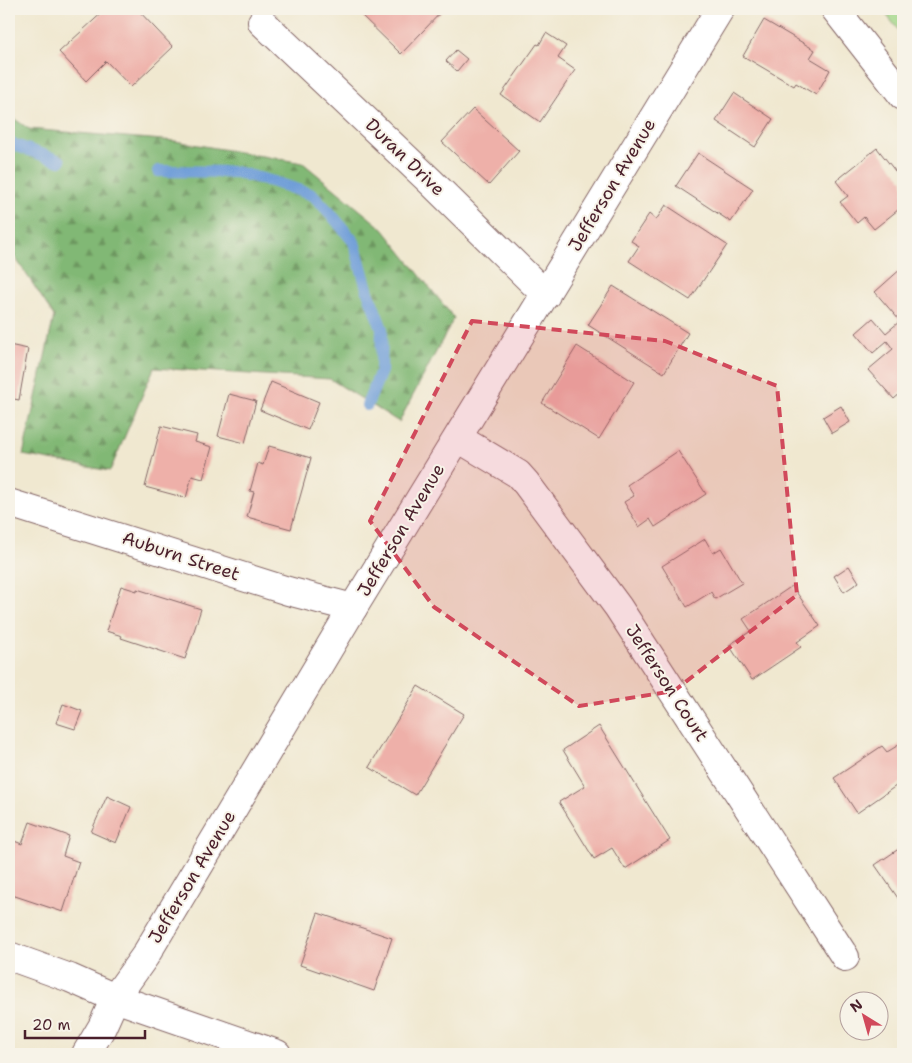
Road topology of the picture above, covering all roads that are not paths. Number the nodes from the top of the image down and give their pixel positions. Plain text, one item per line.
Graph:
1 (720, 9) edge
2 (834, 9) edge
3 (262, 22) dead end
4 (903, 96) edge
5 (546, 294) junction
6 (458, 438) junction
7 (9, 503) edge
8 (353, 608) junction
9 (9, 956) edge
10 (845, 958) dead end
11 (115, 998) junction
12 (86, 1054) edge
13 (277, 1054) edge

1 - 5 street, Jefferson Avenue
2 - 4 street
3 - 5 street, Duran Drive
5 - 6 street, Jefferson Avenue
6 - 8 street, Jefferson Avenue
6 - 10 street, Jefferson Court
7 - 8 street, Auburn Street
8 - 11 street, Jefferson Avenue
9 - 11 street
11 - 12 street, Jefferson Avenue
11 - 13 street

